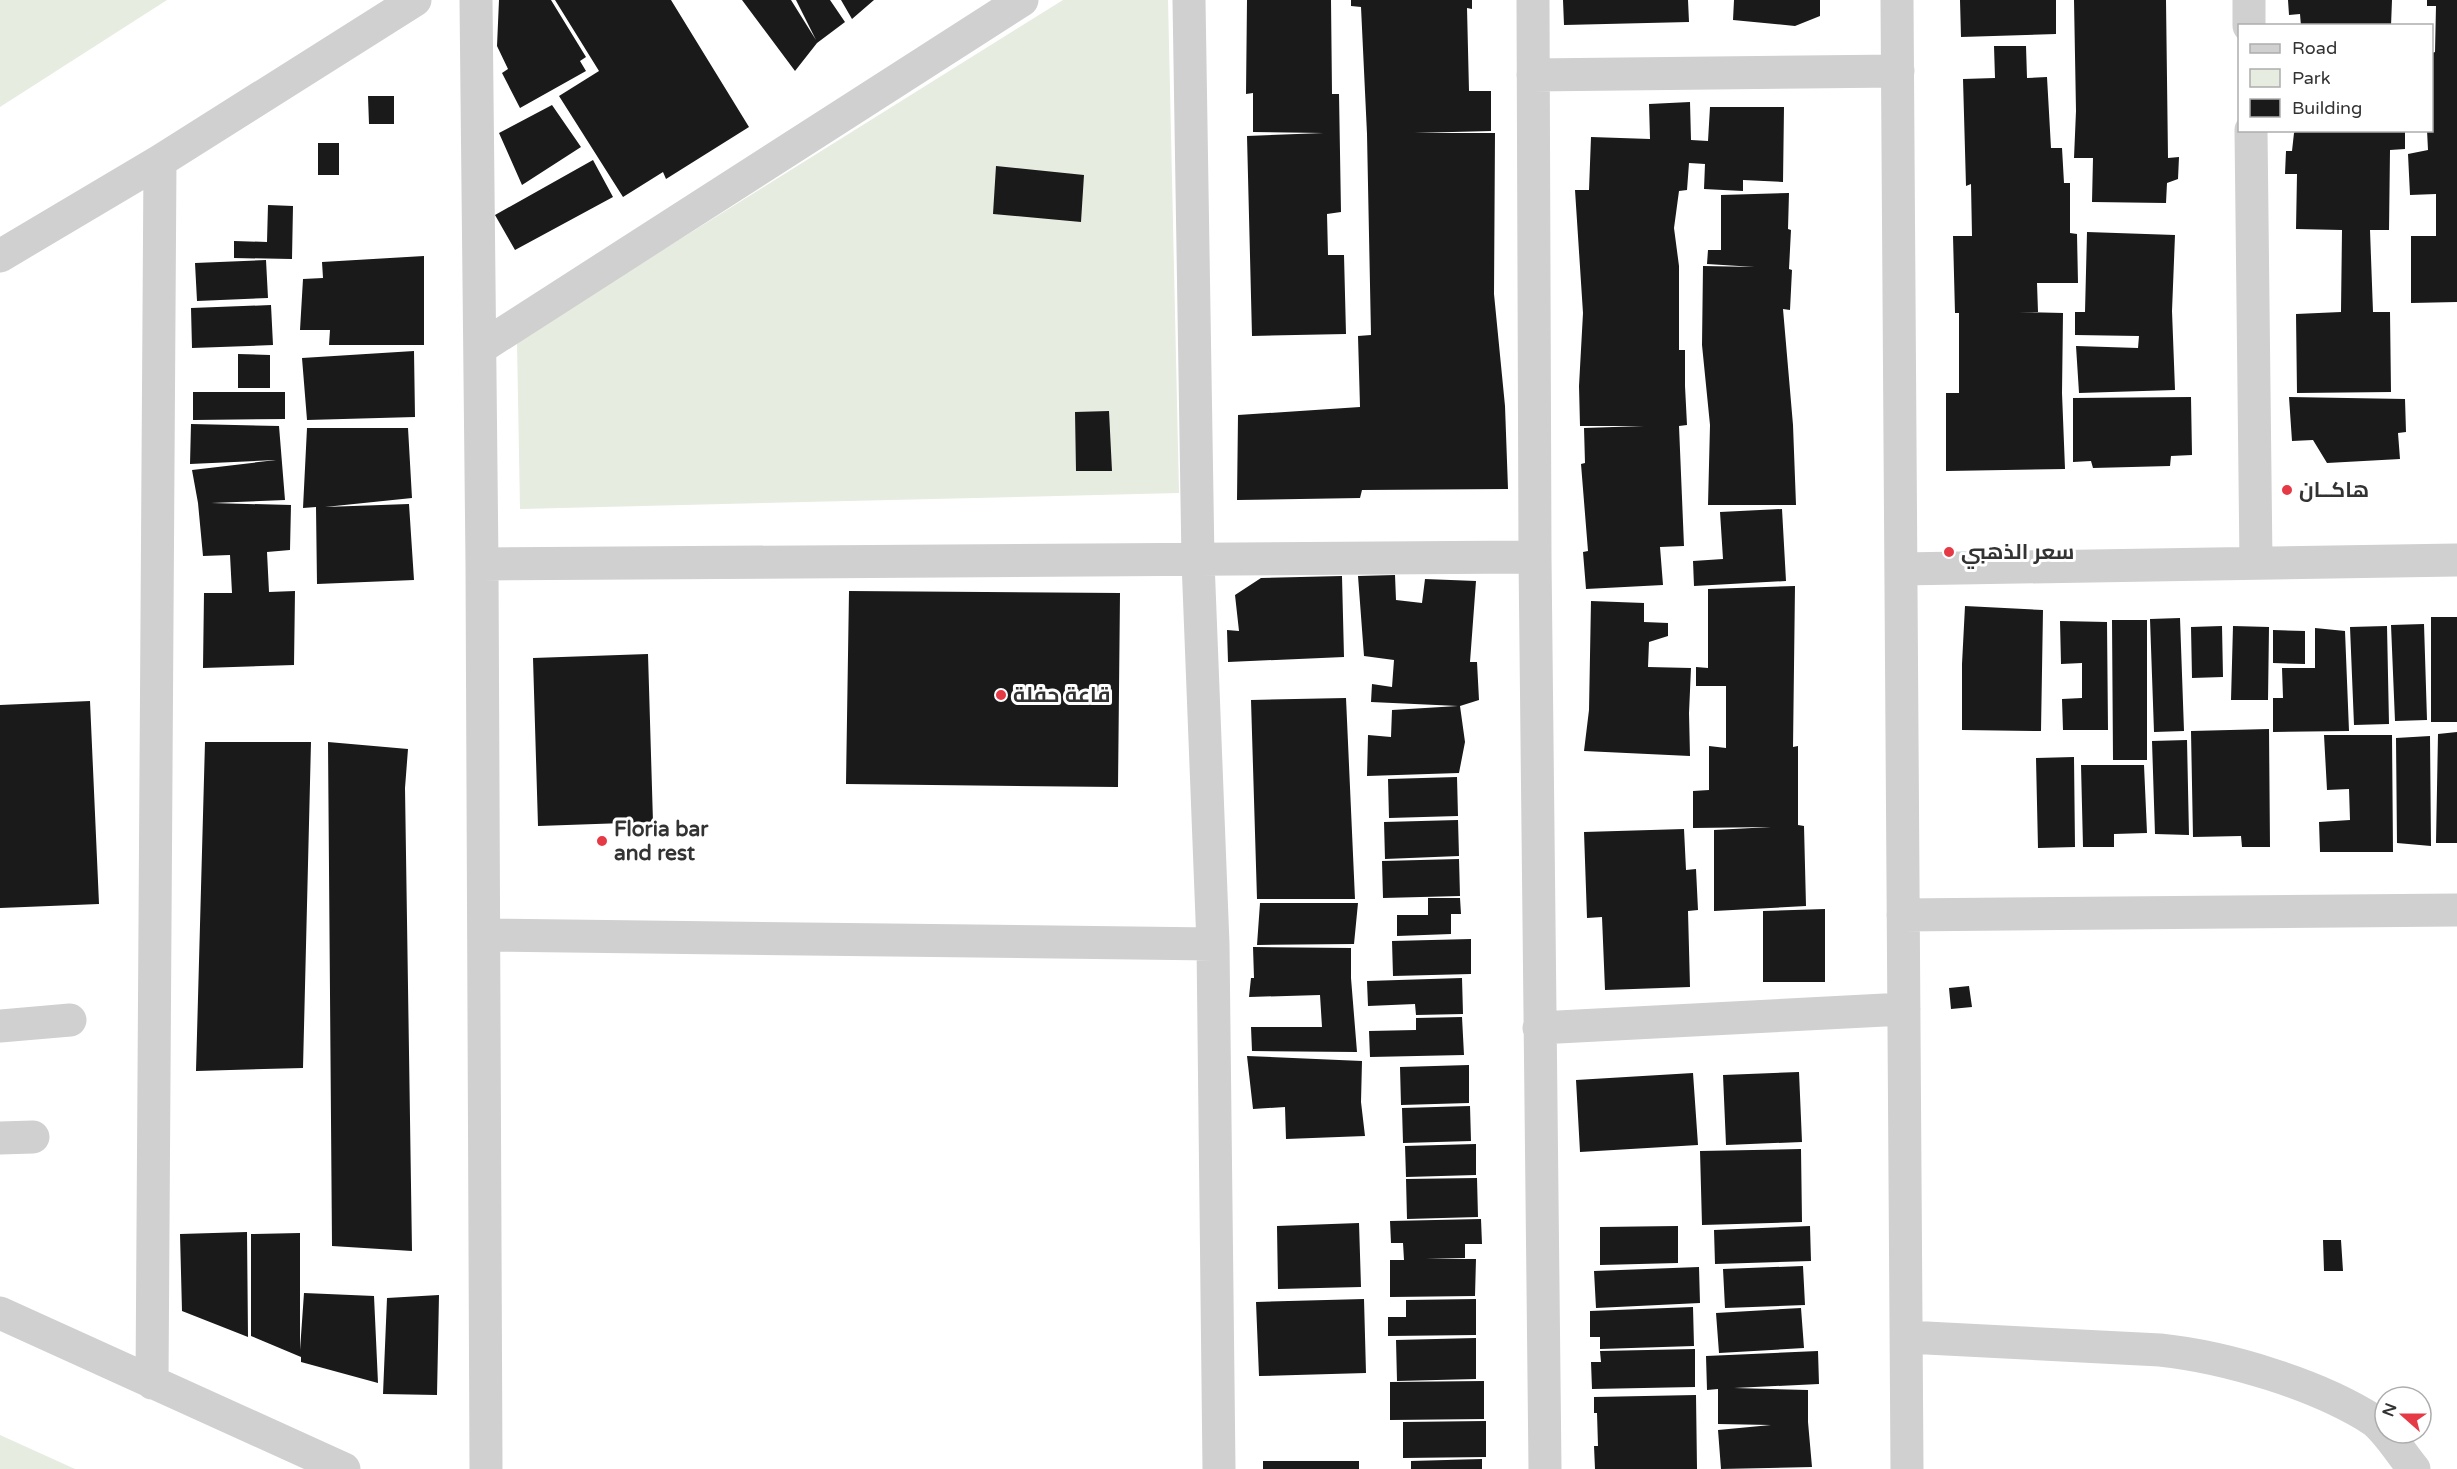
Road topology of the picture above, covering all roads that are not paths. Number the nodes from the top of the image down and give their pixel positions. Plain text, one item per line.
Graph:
1 (415, 0) edge
2 (476, 0) edge
3 (1022, 0) edge
4 (1189, 0) edge
5 (1533, 0) edge
6 (1897, 0) edge
7 (2249, 0) edge
8 (2249, 24) edge
9 (1898, 71) junction
10 (1533, 75) junction
11 (2251, 132) edge
12 (160, 161) junction
13 (0, 256) edge
14 (480, 348) junction
15 (1535, 557) junction
16 (2457, 560) edge
17 (1198, 561) junction
18 (2256, 563) junction
19 (482, 564) junction
20 (1901, 569) junction
21 (2457, 910) edge
22 (1903, 915) junction
23 (484, 935) junction
24 (1213, 944) junction
25 (1904, 1009) junction
26 (70, 1020) dead end
27 (0, 1026) edge
28 (1539, 1028) junction
29 (33, 1137) dead end
30 (0, 1138) edge
31 (0, 1313) edge
32 (1907, 1337) junction
33 (152, 1383) junction
34 (344, 1469) edge
35 (486, 1469) edge
36 (1219, 1469) edge
37 (1545, 1469) edge
38 (1907, 1469) edge
39 (2415, 1469) edge

1 - 12 street
2 - 14 street
3 - 14 street
4 - 17 street
5 - 10 street
6 - 9 street
7 - 8 street
9 - 10 street
9 - 20 street
10 - 15 street
11 - 18 street
12 - 13 street
12 - 33 street
14 - 19 street
15 - 17 street
15 - 28 street
16 - 18 street
17 - 19 street
17 - 24 street
18 - 20 street
19 - 23 street
20 - 22 street
21 - 22 street
22 - 25 street
23 - 24 street
23 - 35 street
24 - 36 street
25 - 28 street
25 - 32 street
26 - 27 street
28 - 37 street
29 - 30 street
31 - 33 street
32 - 38 street
32 - 39 street
33 - 34 street

